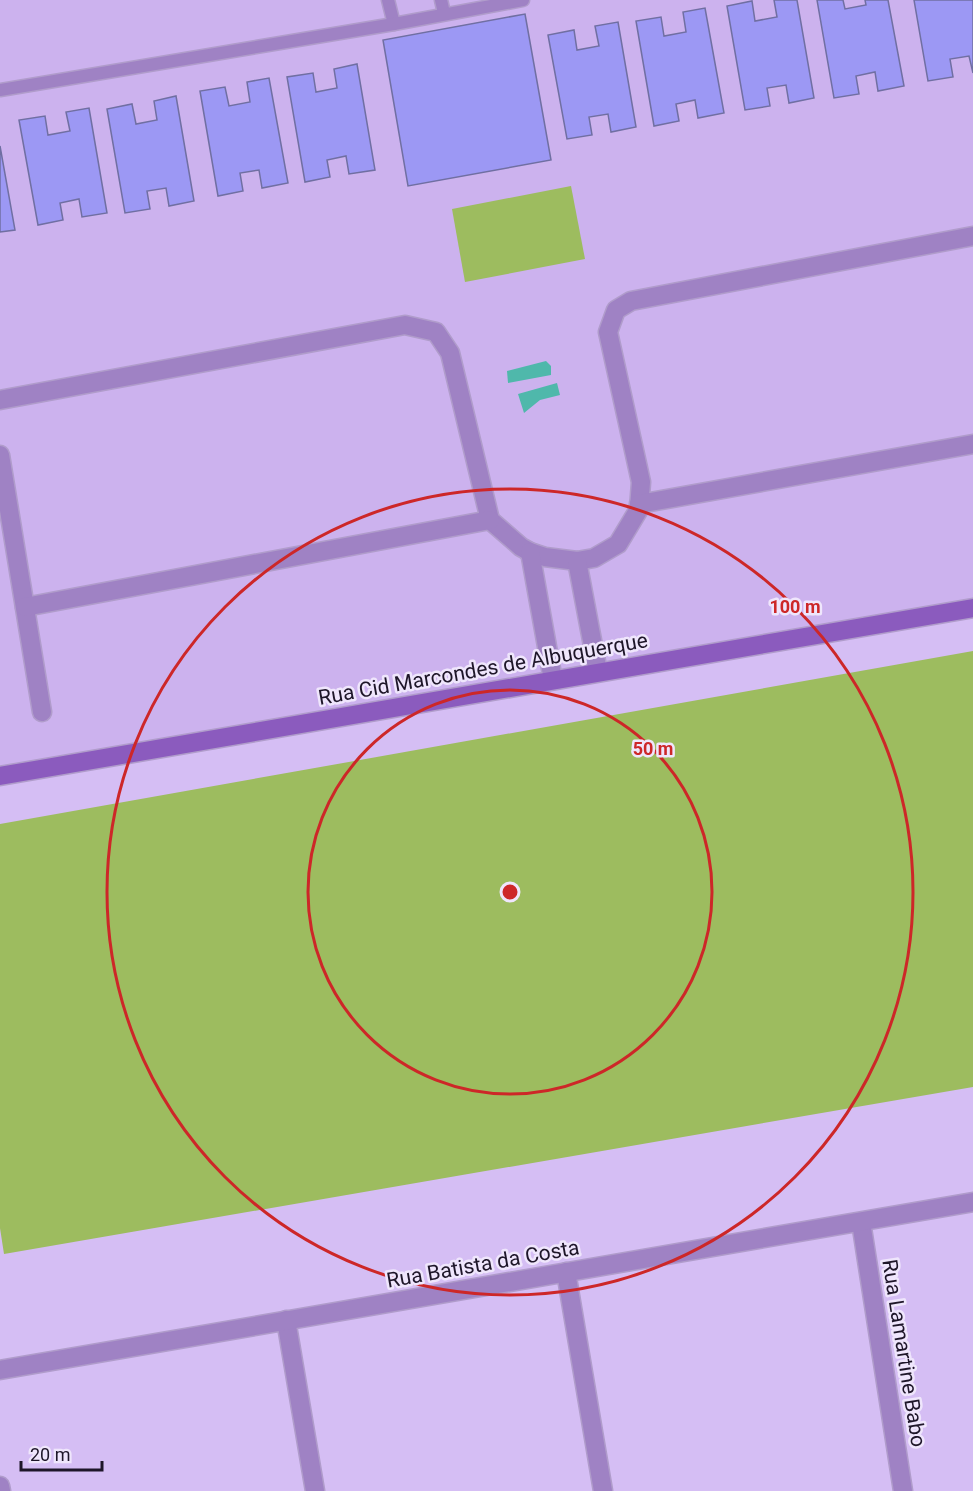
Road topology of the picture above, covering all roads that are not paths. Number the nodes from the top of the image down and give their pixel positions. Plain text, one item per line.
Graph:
1 (388, 0) edge
2 (441, 0) edge
3 (524, 0) edge
4 (444, 13) junction
5 (394, 24) junction
6 (0, 90) edge
7 (973, 236) edge
8 (0, 400) edge
9 (973, 444) edge
10 (0, 455) edge
11 (639, 504) junction
12 (490, 520) junction
13 (530, 552) junction
14 (578, 561) junction
15 (25, 606) junction
16 (973, 608) edge
17 (598, 672) junction
18 (553, 680) junction
19 (42, 712) dead end
20 (0, 776) edge
21 (973, 1203) edge
22 (861, 1222) junction
23 (566, 1272) junction
24 (286, 1320) junction
25 (0, 1370) edge
26 (0, 1486) edge
27 (1, 1491) edge
28 (315, 1491) edge
29 (603, 1491) edge
30 (903, 1491) edge

1 - 5 lane
2 - 4 lane
3 - 4 lane
4 - 5 lane
5 - 6 lane
7 - 11 street
8 - 12 street
9 - 11 street
10 - 15 street
11 - 14 street
12 - 13 street
12 - 15 street
13 - 14 street
13 - 18 street
14 - 17 street
15 - 19 street
16 - 17 street, Rua Cid Marcondes de Albuquerque
17 - 18 street, Rua Cid Marcondes de Albuquerque
18 - 20 street, Rua Cid Marcondes de Albuquerque
21 - 22 street, Rua Batista da Costa
22 - 23 street, Rua Batista da Costa
22 - 30 street, Rua Lamartine Babo
23 - 24 street, Rua Batista da Costa
23 - 29 street
24 - 25 street, Rua Batista da Costa
24 - 28 street
26 - 27 street

